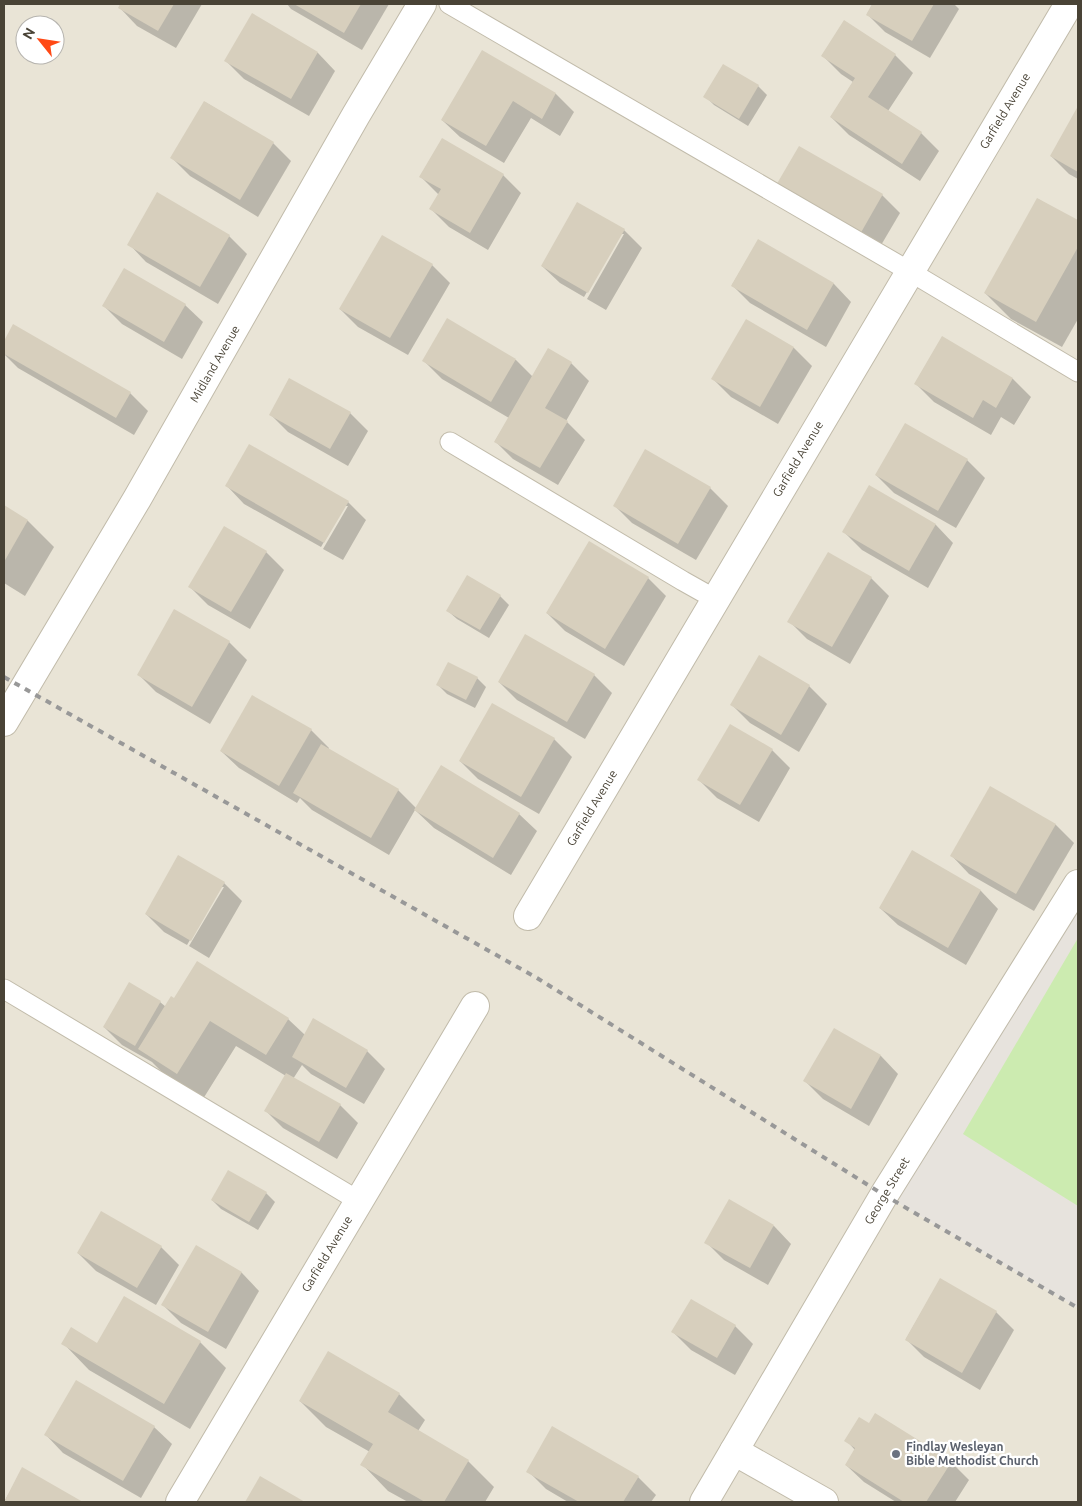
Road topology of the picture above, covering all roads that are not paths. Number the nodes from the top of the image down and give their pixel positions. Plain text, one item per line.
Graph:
1 (422, 4) edge
2 (449, 4) edge
3 (1069, 4) edge
4 (909, 271) junction
5 (1078, 372) edge
6 (450, 442) dead end
7 (716, 599) junction
8 (4, 722) edge
9 (1078, 884) edge
10 (528, 916) dead end
11 (4, 989) edge
12 (475, 1006) dead end
13 (359, 1201) junction
14 (734, 1451) junction
15 (180, 1502) edge
16 (704, 1502) edge
17 (824, 1502) edge

1 - 8 street, Midland Avenue
2 - 4 lane
3 - 4 street, Garfield Avenue
4 - 5 lane
4 - 7 street, Garfield Avenue
6 - 7 lane
7 - 10 street, Garfield Avenue
9 - 14 street, George Street
11 - 13 lane
12 - 13 street, Garfield Avenue
13 - 15 street, Garfield Avenue
14 - 16 street, George Street
14 - 17 street

